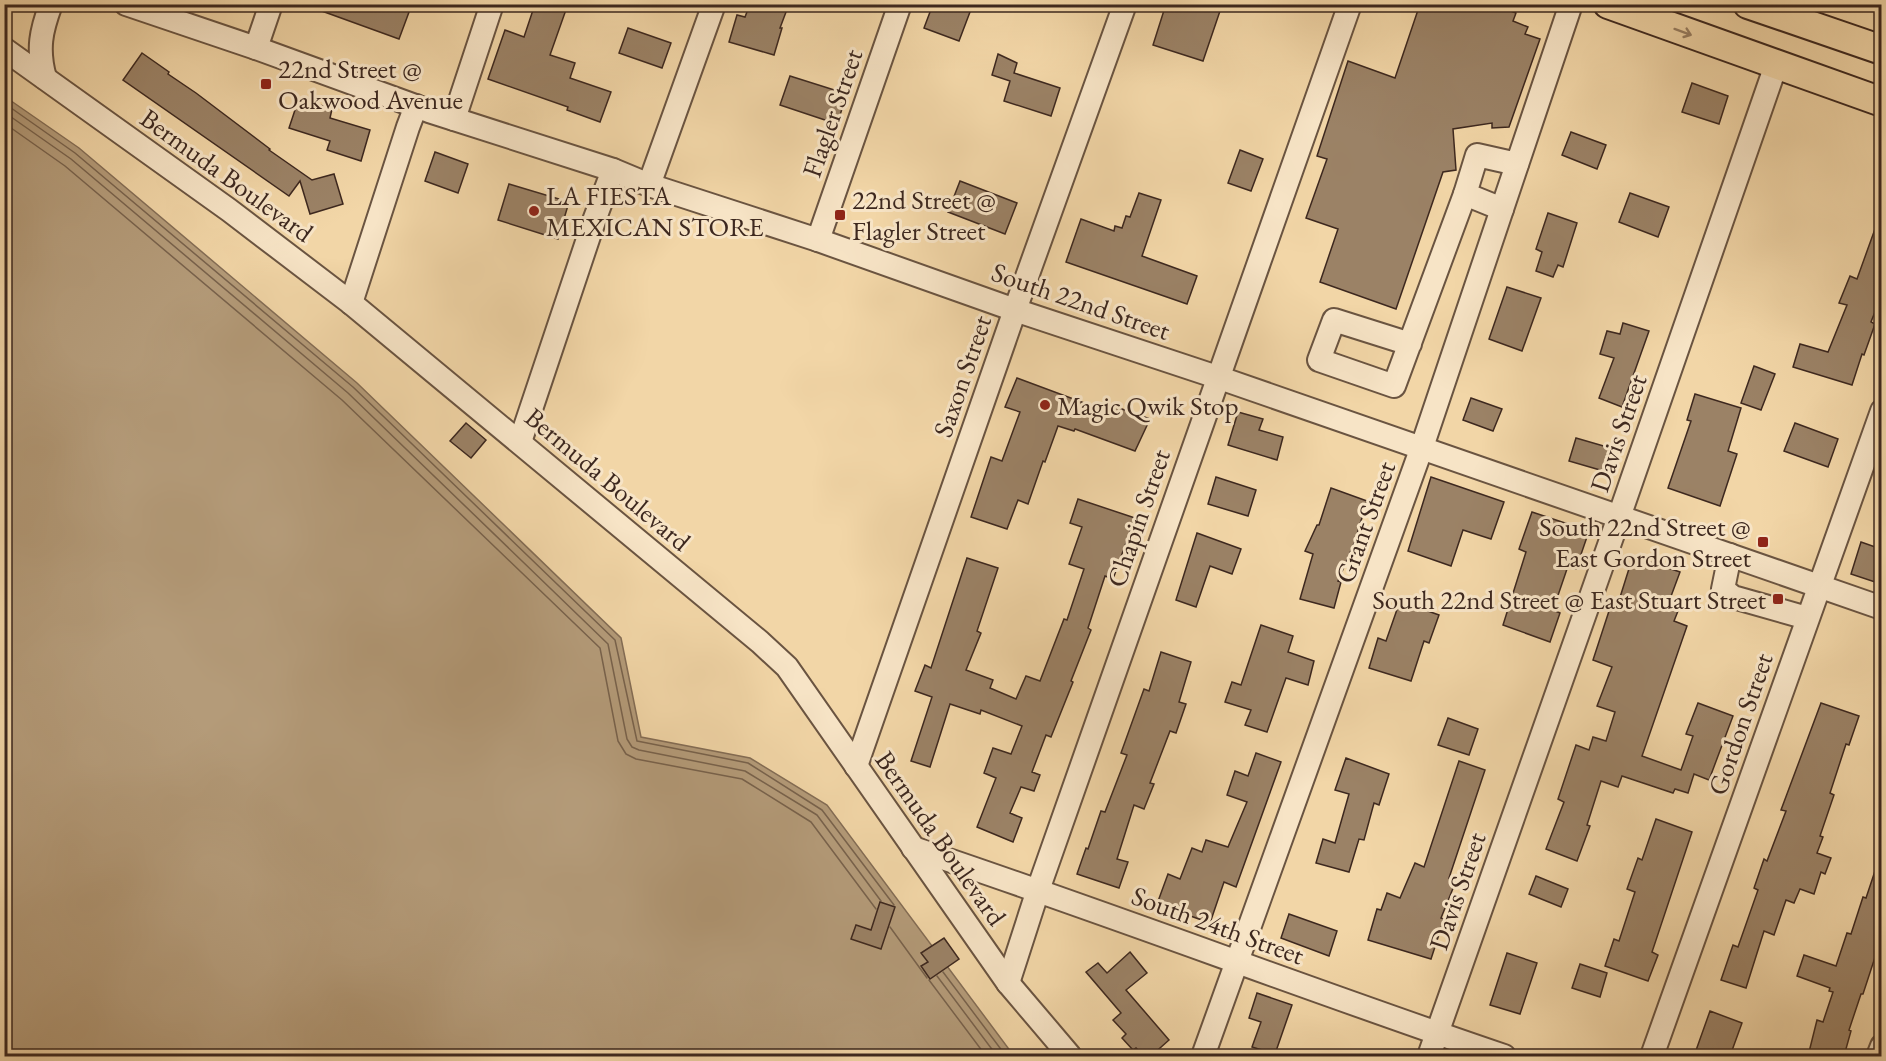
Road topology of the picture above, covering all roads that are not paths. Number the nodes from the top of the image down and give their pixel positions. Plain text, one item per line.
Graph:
1 (51, 4) edge
2 (126, 4) edge
3 (271, 4) edge
4 (492, 4) edge
5 (714, 4) edge
6 (900, 4) edge
7 (1125, 4) edge
8 (1350, 4) edge
9 (1571, 4) edge
10 (1608, 4) edge
11 (1748, 4) edge
12 (256, 48) junction
13 (4, 49) edge
14 (1881, 50) edge
15 (1776, 65) junction
16 (45, 78) junction
17 (1881, 102) edge
18 (416, 106) junction
19 (454, 119) junction
20 (1517, 164) junction
21 (613, 170) junction
22 (649, 185) junction
23 (1465, 194) junction
24 (1502, 209) junction
25 (818, 240) junction
26 (351, 303) junction
27 (1015, 310) junction
28 (1410, 344) dead end
29 (1217, 377) junction
30 (1881, 411) edge
31 (520, 442) junction
32 (1422, 447) junction
33 (1619, 518) junction
34 (1730, 555) junction
35 (1819, 586) junction
36 (1881, 608) edge
37 (1807, 618) junction
38 (856, 766) junction
39 (913, 848) junction
40 (1038, 890) junction
41 (1236, 963) junction
42 (1008, 983) junction
43 (1437, 1034) junction
44 (1881, 1046) edge
45 (1070, 1056) edge
46 (1203, 1056) edge
47 (1429, 1056) edge
48 (1504, 1056) edge
49 (1653, 1056) edge
50 (1878, 1056) edge

1 - 16 street
2 - 12 street, South 22nd Street
3 - 12 street
4 - 19 street
5 - 22 street
6 - 25 street, Flagler Street
7 - 27 street, Saxon Street
8 - 29 street, Chapin Street
9 - 20 street, Grant Street
10 -> 15 main road
11 - 14 main road
12 - 18 street, South 22nd Street
13 - 16 street, Bermuda Boulevard
15 - 17 main road
15 - 33 street, Davis Street
16 - 26 street, Bermuda Boulevard
18 - 19 street, South 22nd Street
18 - 26 street
19 - 21 street, South 22nd Street
20 - 23 street
20 - 24 street, Grant Street
21 - 22 street, South 22nd Street
21 - 31 street
22 - 25 street, South 22nd Street
23 - 24 street
23 - 28 street
24 - 32 street, Grant Street
25 - 27 street, South 22nd Street
26 - 31 street, Bermuda Boulevard
27 - 29 street, South 22nd Street
27 - 38 street, Saxon Street
29 - 32 street, South 22nd Street
29 - 40 street, Chapin Street
30 - 35 street, Gordon Street
31 - 38 street, Bermuda Boulevard
32 - 33 street, South 22nd Street
32 - 41 street, Grant Street
33 - 34 street, South 22nd Street
33 - 43 street, Davis Street
34 - 35 street, South 22nd Street
34 - 37 street
35 - 36 street, South 22nd Street
35 - 37 street, Gordon Street
37 - 49 street, Gordon Street
38 - 39 street, Bermuda Boulevard
39 - 40 street, South 24th Street
39 - 42 street, Bermuda Boulevard
40 - 41 street, South 24th Street
40 - 42 street, Chapin Street
41 - 43 street, South 24th Street
41 - 46 street, Grant Street
42 - 45 street, Bermuda Boulevard
43 - 47 street, Davis Street
43 - 48 street, South 24th Street
44 - 50 street

